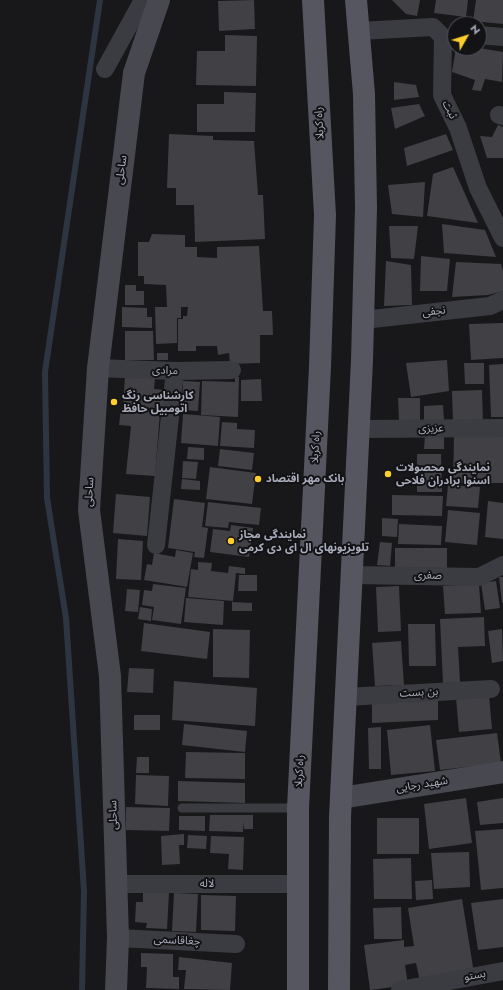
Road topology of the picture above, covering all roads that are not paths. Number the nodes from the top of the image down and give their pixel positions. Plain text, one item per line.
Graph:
1 (143, 0) edge
2 (159, 0) edge
3 (313, 0) edge
4 (356, 0) edge
5 (359, 31) junction
6 (437, 31) junction
7 (447, 32) edge
8 (487, 36) edge
9 (503, 37) edge
10 (105, 69) dead end
11 (503, 238) edge
12 (503, 300) edge
13 (363, 320) junction
14 (98, 368) junction
15 (232, 370) dead end
16 (175, 371) junction
17 (503, 428) edge
18 (358, 429) junction
19 (156, 545) dead end
20 (503, 566) edge
21 (351, 575) junction
22 (491, 689) dead end
23 (346, 697) junction
24 (503, 772) edge
25 (341, 798) junction
26 (182, 808) dead end
27 (298, 808) junction
28 (116, 884) junction
29 (297, 884) junction
30 (118, 938) junction
31 (236, 944) dead end
32 (503, 971) edge
33 (116, 990) edge
34 (298, 990) edge
35 (339, 990) edge
36 (400, 990) edge

1 - 10 street
2 - 14 street, ساحلی
3 - 27 main road, راه کربلا
4 - 5 main road
5 - 6 street
5 - 13 main road
6 - 7 street
6 - 11 street, ثبت
8 - 9 street
12 - 13 street, نجفی
13 - 18 main road
14 - 16 street, مرادی
14 - 28 street, ساحلی
15 - 16 street, مرادی
16 - 19 street
17 - 18 street, عزیزی
18 - 21 main road
20 - 21 street, صفری
21 - 23 main road
22 - 23 street, بن بست
23 - 25 main road
24 - 25 street, شهید رجایی
25 - 35 main road
26 - 27 lane
27 - 29 main road, راه کربلا
28 - 29 street, لاله
28 - 30 street, ساحلی
29 - 34 main road, راه کربلا
30 - 31 street, چغاقاسمی
30 - 33 street, ساحلی
32 - 36 street, بستو

